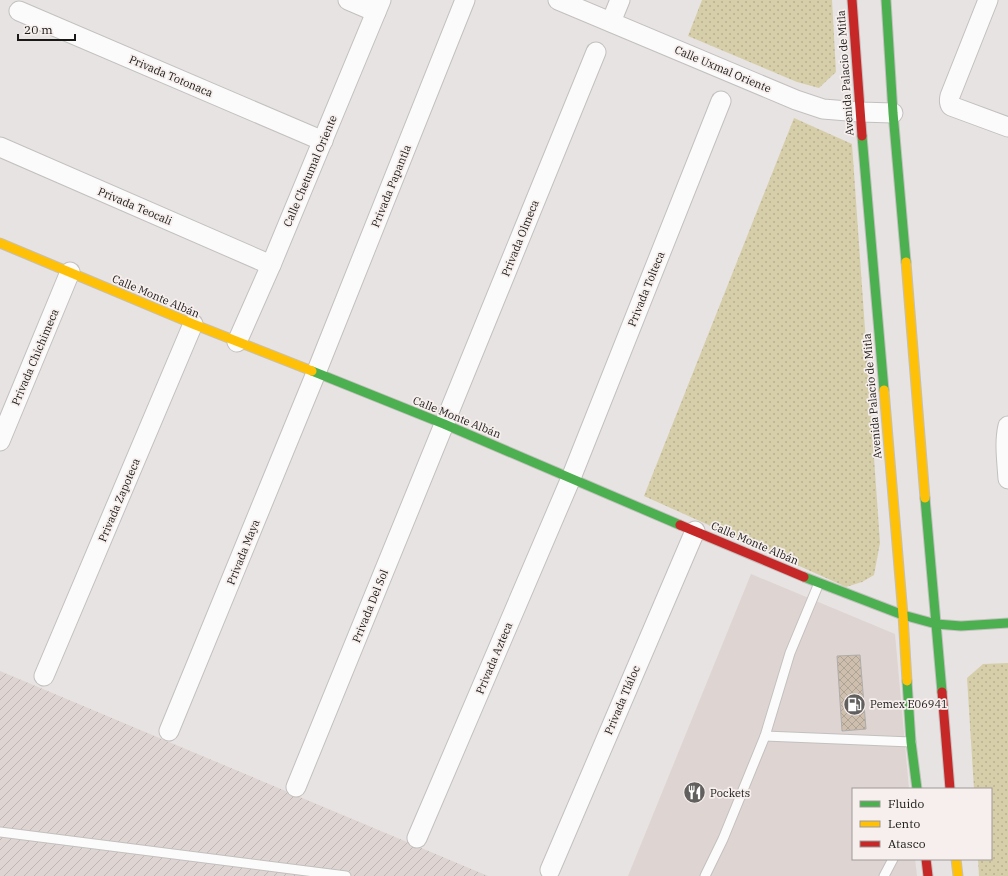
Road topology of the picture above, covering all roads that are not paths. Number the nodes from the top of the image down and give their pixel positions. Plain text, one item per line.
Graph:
1 (348, 0) edge
2 (465, 0) edge
3 (558, 0) edge
4 (620, 0) edge
5 (852, 0) edge
6 (886, 0) edge
7 (988, 0) edge
8 (378, 6) edge
9 (19, 11) dead end
10 (611, 22) junction
11 (596, 52) dead end
12 (721, 101) dead end
13 (860, 112) junction
14 (893, 112) junction
15 (1008, 127) edge
16 (323, 141) junction
17 (0, 147) edge
18 (0, 243) edge
19 (271, 265) junction
20 (70, 272) junction
21 (193, 324) junction
22 (237, 342) junction
23 (316, 373) junction
24 (444, 424) junction
25 (1008, 426) edge
26 (0, 441) edge
27 (571, 478) junction
28 (1008, 479) edge
29 (695, 531) junction
30 (820, 583) junction
31 (904, 615) junction
32 (1008, 623) edge
33 (936, 624) junction
34 (44, 676) dead end
35 (169, 730) dead end
36 (765, 736) junction
37 (911, 742) junction
38 (296, 787) dead end
39 (917, 788) edge
40 (950, 788) edge
41 (0, 832) edge
42 (417, 838) dead end
43 (892, 860) edge
44 (926, 860) edge
45 (956, 860) edge
46 (550, 870) dead end
47 (346, 876) edge
48 (705, 876) edge
49 (884, 876) edge
50 (928, 876) edge
51 (958, 876) edge

1 - 8 street
2 - 23 street, Privada Papantla
3 - 10 street, Calle Uxmal Oriente
4 - 10 street
5 - 13 main road, Avenida Palacio de Mitla
6 - 14 main road
7 - 15 street
8 - 16 street, Calle Chetumal Oriente
9 - 16 street, Privada Totonaca
10 - 13 street, Calle Uxmal Oriente
11 - 24 street, Privada Olmeca
12 - 27 street, Privada Tolteca
13 - 14 street, Calle Uxmal Oriente
13 - 31 main road, Avenida Palacio de Mitla
14 - 33 main road
16 - 19 street, Calle Chetumal Oriente
17 - 19 street, Privada Teocali
18 - 20 main road, Calle Monte Albán
19 - 22 street, Calle Chetumal Oriente
20 - 21 main road, Calle Monte Albán
20 - 26 street, Privada Chichimeca
21 - 22 main road, Calle Monte Albán
21 - 34 street, Privada Zapoteca
22 - 23 main road, Calle Monte Albán
23 - 24 main road, Calle Monte Albán
23 - 35 street, Privada Maya
24 - 27 main road, Calle Monte Albán
24 - 38 street, Privada Del Sol
25 - 28 street
27 - 29 main road, Calle Monte Albán
27 - 42 street, Privada Azteca
29 - 30 main road, Calle Monte Albán
29 - 46 street, Privada Tláloc
30 - 31 main road, Calle Monte Albán
30 - 36 lane
31 - 33 main road, Calle Monte Albán
31 - 37 main road, Avenida Palacio de Mitla
32 - 33 main road, Calle Monte Albán
33 - 40 main road
36 - 37 lane
36 - 48 lane
37 - 39 main road, Avenida Palacio de Mitla
41 - 47 lane
43 - 49 lane
44 - 50 main road
45 - 51 main road

